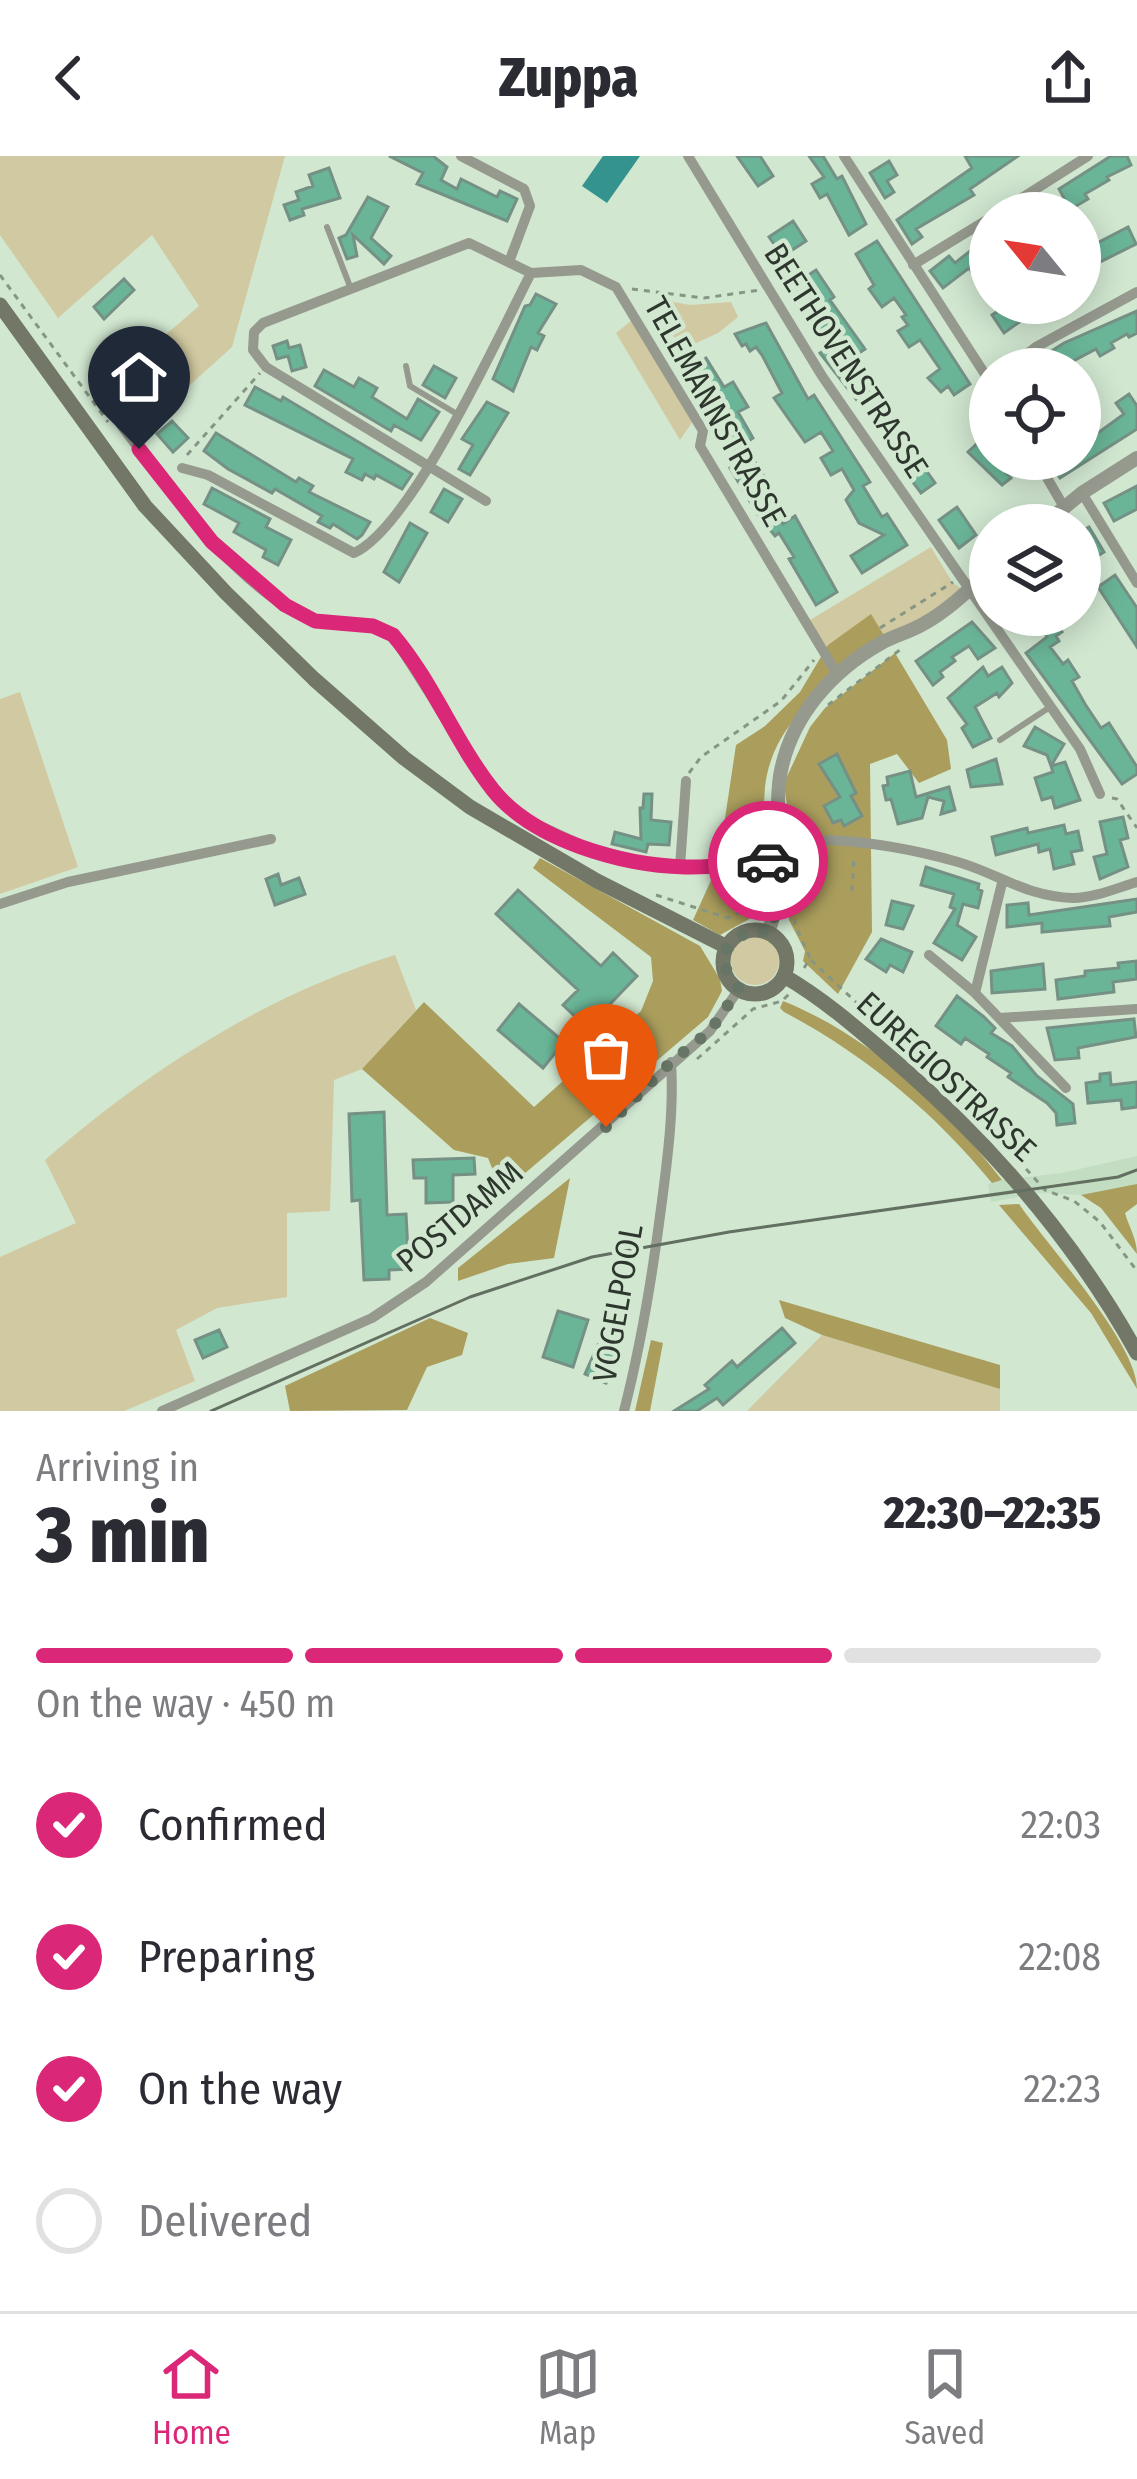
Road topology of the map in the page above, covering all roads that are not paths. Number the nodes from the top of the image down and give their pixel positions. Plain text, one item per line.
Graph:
1 (460, 156) edge
2 (688, 156) edge
3 (1088, 156) edge
4 (850, 158) edge
5 (1031, 192) edge
6 (327, 227) dead end
7 (969, 231) edge
8 (509, 262) junction
9 (913, 265) junction
10 (531, 273) junction
11 (351, 289) junction
12 (1137, 292) edge
13 (0, 305) edge
14 (1035, 348) edge
15 (969, 349) edge
16 (406, 366) dead end
17 (458, 414) junction
18 (121, 425) road end
19 (1137, 458) edge
20 (182, 468) road end
21 (429, 468) junction
22 (1082, 493) junction
23 (486, 501) dead end
24 (1068, 504) edge
25 (1137, 584) edge
26 (968, 590) junction
27 (837, 674) junction
28 (1050, 706) junction
29 (1000, 740) dead end
30 (686, 782) road end
31 (1100, 794) road end
32 (271, 838) dead end
33 (828, 840) road end
34 (780, 861) junction
35 (680, 867) junction
36 (1002, 883) junction
37 (1137, 883) edge
38 (0, 904) edge
39 (768, 932) junction
40 (727, 947) junction
41 (929, 956) dead end
42 (790, 979) junction
43 (739, 989) junction
44 (975, 993) junction
45 (1137, 1009) edge
46 (1000, 1018) junction
47 (671, 1062) junction
48 (1066, 1088) dead end
49 (1137, 1353) edge
50 (162, 1411) edge
51 (624, 1411) edge

1 - 8 street
2 - 26 street, BEETHOVENSTRASSE
3 - 5 street
4 - 9 street
6 - 11 lane
7 - 9 street
8 - 10 street, TELEMANNSTRASSE
8 - 11 street, TELEMANNSTRASSE
9 - 15 street
10 - 17 street
10 - 27 street, TELEMANNSTRASSE
11 - 21 street, TELEMANNSTRASSE
12 - 14 street
13 - 40 main road
16 - 17 lane
17 - 21 street
18 - 35 street
19 - 22 street
20 - 21 street
21 - 23 street
22 - 24 street
22 - 25 street
26 - 27 street
26 - 28 street, BEETHOVENSTRASSE
27 - 34 street
28 - 29 lane
28 - 31 street, BEETHOVENSTRASSE
30 - 35 street
32 - 38 street
33 - 36 street
34 - 35 street
34 - 39 street
36 - 37 street
36 - 44 street
39 - 40 main road
39 - 42 main road
40 - 43 main road
41 - 44 street
42 - 43 main road
42 - 49 main road, EUREGIOSTRASSE
43 - 47 street, POSTDAMM
44 - 46 street
45 - 46 street
46 - 48 street
47 - 50 street, POSTDAMM
47 - 51 street, VOGELPOOL

